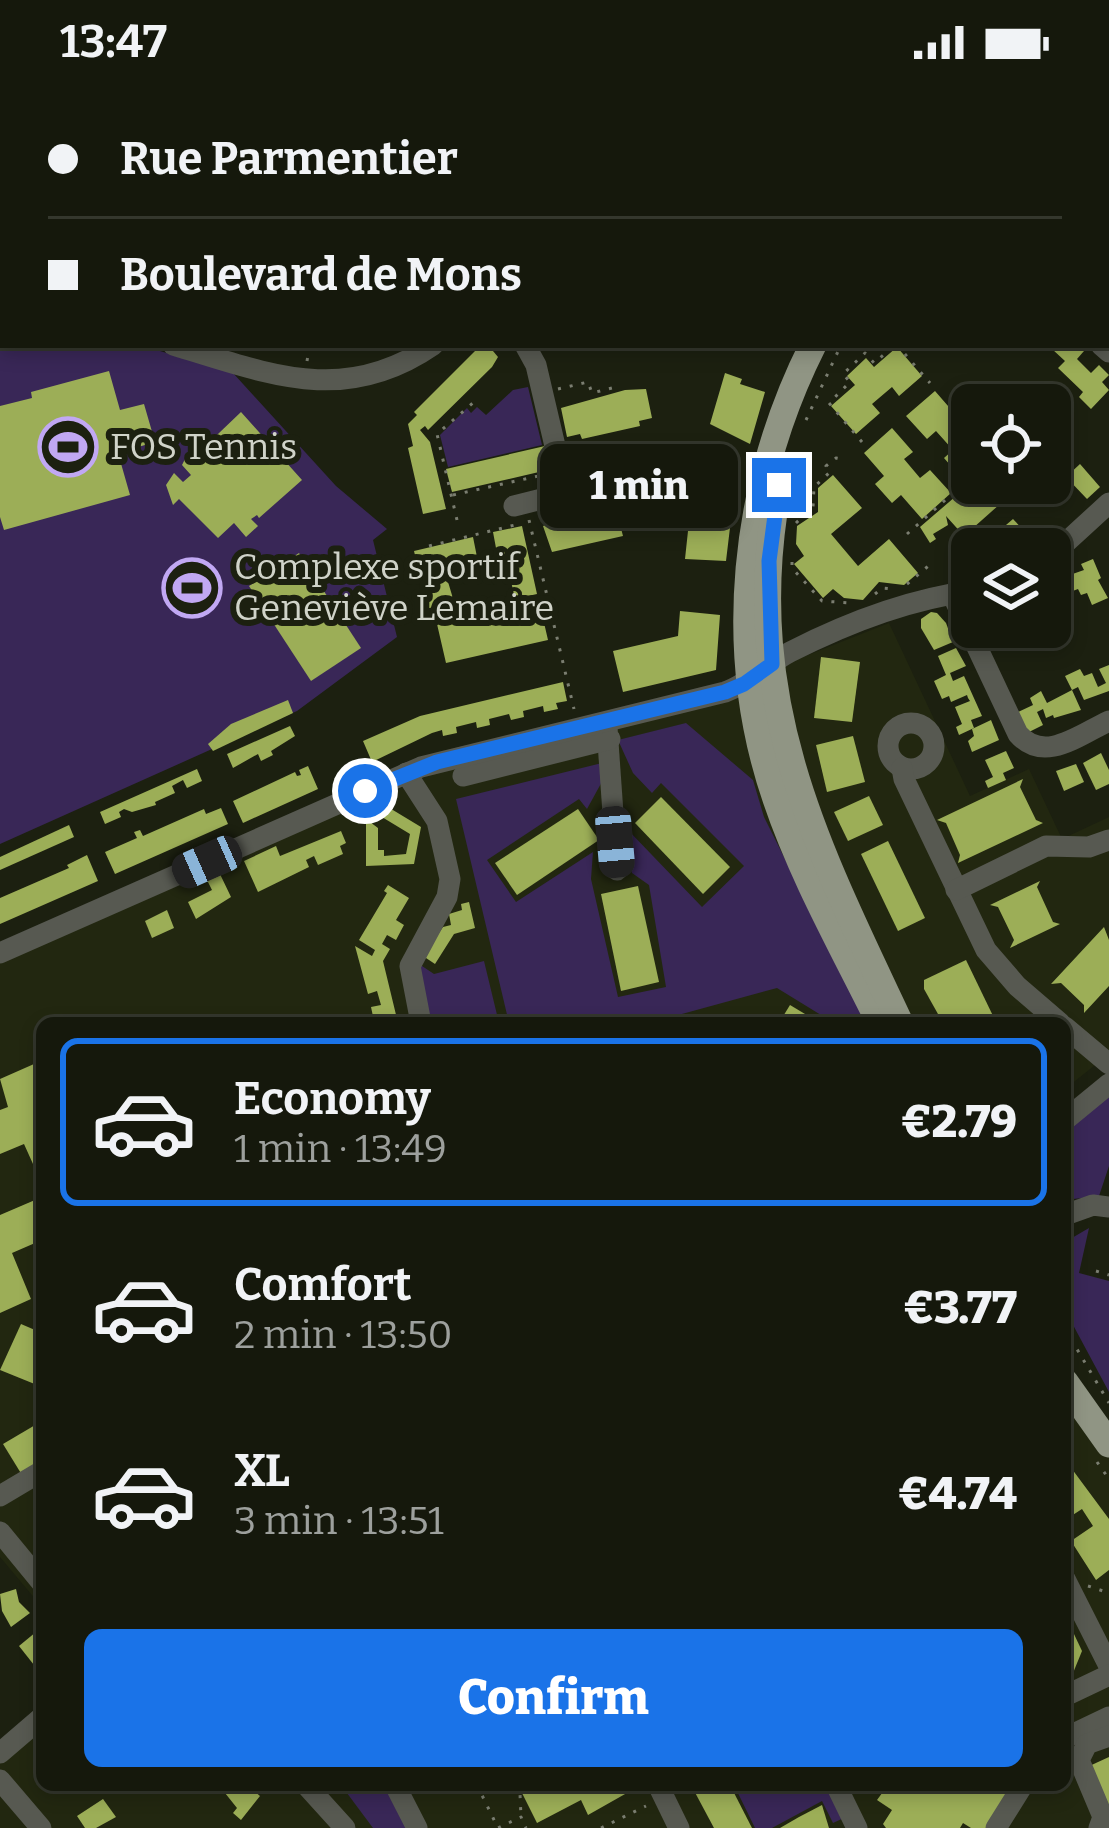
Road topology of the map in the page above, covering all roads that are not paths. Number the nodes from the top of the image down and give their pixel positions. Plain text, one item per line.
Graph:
1 (428, 348) edge
2 (527, 348) edge
3 (812, 348) edge
4 (836, 348) edge
5 (202, 349) edge
6 (1109, 503) edge
7 (520, 504) road end
8 (1071, 538) edge
9 (951, 594) edge
10 (984, 648) edge
11 (761, 672) junction
12 (1109, 721) edge
13 (608, 731) junction
14 (902, 768) dead end
15 (406, 773) junction
16 (463, 776) dead end
17 (1109, 840) edge
18 (617, 870) dead end
19 (956, 890) junction
20 (0, 953) edge
21 (421, 1017) edge
22 (877, 1017) edge
23 (897, 1017) edge
24 (1054, 1017) edge
25 (1071, 1032) edge
26 (1109, 1065) edge
27 (1109, 1084) edge
28 (1071, 1097) edge
29 (1071, 1115) edge
30 (1107, 1205) edge
31 (1071, 1212) edge
32 (1071, 1390) edge
33 (1109, 1444) edge
34 (36, 1475) edge
35 (0, 1496) edge
36 (0, 1532) edge
37 (36, 1575) edge
38 (1071, 1591) edge
39 (1109, 1666) edge
40 (1109, 1676) edge
41 (1071, 1693) edge
42 (1109, 1717) edge
43 (36, 1722) edge
44 (1071, 1735) edge
45 (1109, 1736) edge
46 (0, 1753) edge
47 (0, 1780) edge
48 (1071, 1781) edge
49 (311, 1791) edge
50 (397, 1791) edge
51 (661, 1791) edge
52 (839, 1791) edge
53 (1019, 1791) edge
54 (41, 1828) edge
55 (345, 1828) edge
56 (417, 1828) edge
57 (679, 1828) edge
58 (857, 1828) edge
59 (995, 1828) edge
60 (1097, 1828) edge

1 - 5 street
2 - 7 street
3 - 11 main road
4 - 11 main road
6 - 8 street
9 - 11 street
10 - 12 street
11 - 13 street
11 - 22 main road
11 - 23 main road
13 - 15 street
13 - 16 street
13 - 18 street
14 - 19 street
15 - 20 street
15 - 21 street
17 - 19 street
19 - 24 street
25 - 26 street
26 - 28 street
27 - 29 street
30 - 31 street
32 - 33 main road
34 - 35 street
36 - 37 street
38 - 39 street
40 - 41 street
42 - 44 street
43 - 46 street
45 - 60 street
47 - 54 street
48 - 60 street
49 - 55 street
50 - 56 street
51 - 57 street
52 - 58 street
53 - 59 street

